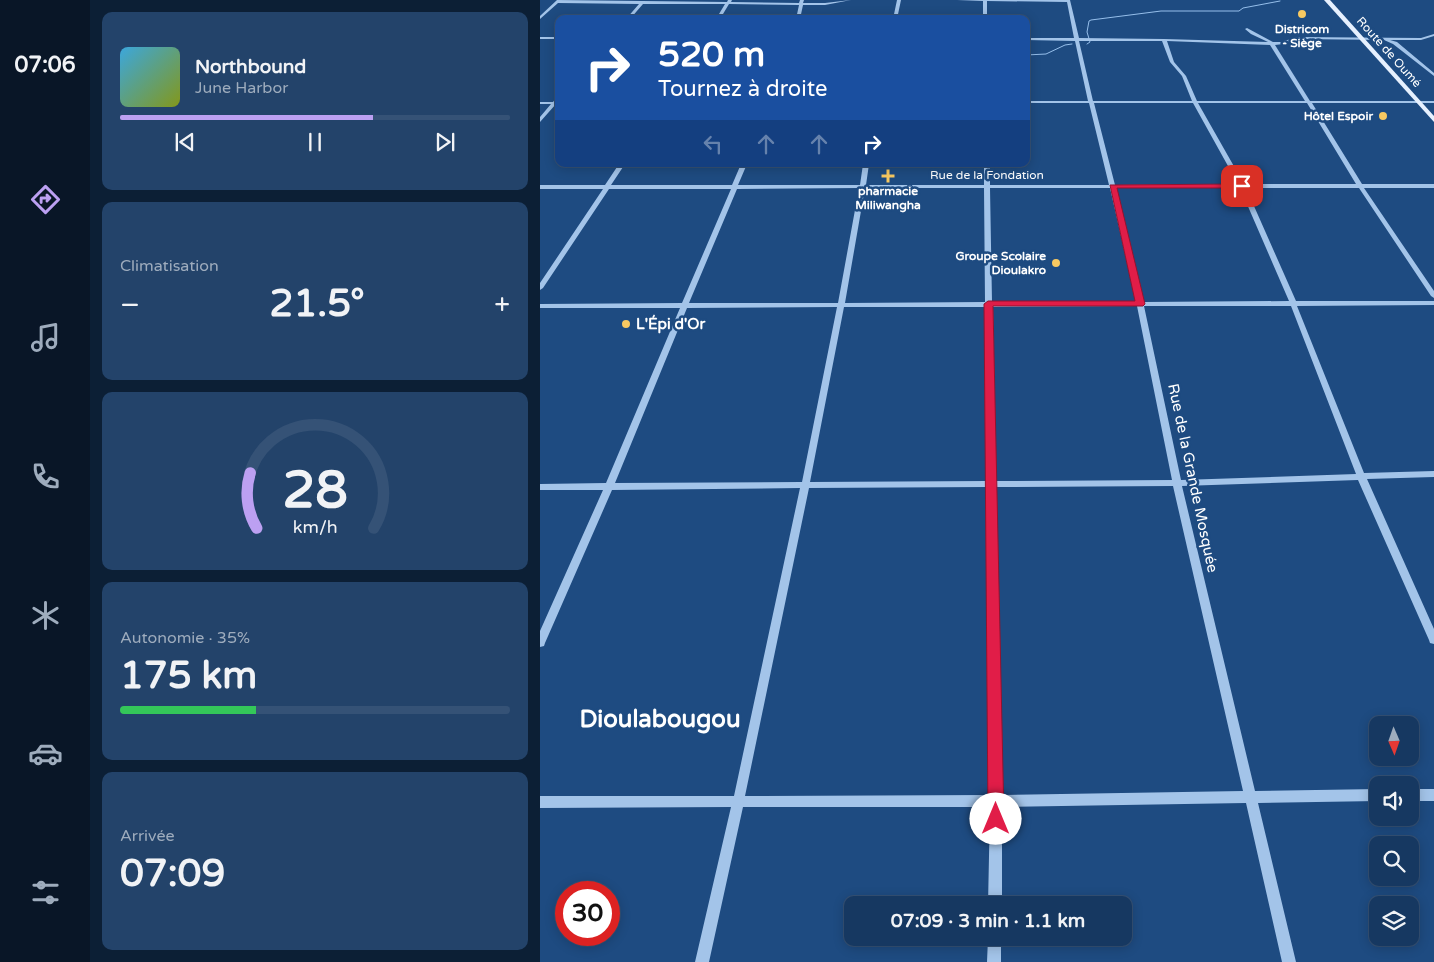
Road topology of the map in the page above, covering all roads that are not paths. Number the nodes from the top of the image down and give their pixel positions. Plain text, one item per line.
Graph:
1 (849, 0) edge
2 (899, 0) edge
3 (959, 0) edge
4 (1068, 0) edge
5 (1327, 0) edge
6 (558, 1) edge
7 (644, 1) edge
8 (730, 1) edge
9 (985, 1) edge
10 (801, 2) edge
11 (632, 15) edge
12 (721, 15) edge
13 (799, 15) edge
14 (896, 15) edge
15 (986, 15) edge
16 (540, 18) edge
17 (1248, 30) dead end
18 (1434, 35) edge
19 (540, 38) edge
20 (555, 38) edge
21 (1030, 39) edge
22 (1077, 39) junction
23 (1362, 39) junction
24 (1385, 39) junction
25 (1164, 40) junction
26 (1272, 44) junction
27 (1434, 75) edge
28 (555, 101) edge
29 (1030, 102) edge
30 (1091, 102) junction
31 (1195, 102) junction
32 (1308, 102) junction
33 (1418, 102) junction
34 (1434, 102) edge
35 (540, 103) edge
36 (555, 103) edge
37 (540, 120) edge
38 (1434, 120) edge
39 (620, 167) edge
40 (743, 167) edge
41 (866, 167) edge
42 (987, 167) edge
43 (863, 186) junction
44 (988, 186) junction
45 (1113, 186) junction
46 (1242, 186) junction
47 (1434, 186) edge
48 (540, 187) edge
49 (607, 187) junction
50 (734, 187) junction
51 (1361, 187) junction
52 (540, 288) edge
53 (1434, 296) edge
54 (1293, 303) junction
55 (1434, 303) edge
56 (988, 304) junction
57 (1140, 304) junction
58 (841, 305) junction
59 (540, 306) edge
60 (685, 306) junction
61 (1434, 474) edge
62 (1361, 476) junction
63 (1177, 483) junction
64 (991, 484) junction
65 (805, 485) junction
66 (540, 487) edge
67 (610, 487) junction
68 (1434, 640) edge
69 (540, 643) edge
70 (1369, 795) edge
71 (1419, 795) edge
72 (1434, 795) edge
73 (1251, 796) junction
74 (996, 801) junction
75 (540, 802) edge
76 (739, 802) junction
77 (995, 896) edge
78 (995, 946) edge
79 (702, 962) edge
80 (994, 962) edge
81 (1289, 962) edge

1 - 10 street
2 - 14 street
3 - 9 street
4 - 9 street
4 - 22 street, Rue de la Grande Mosquée
5 - 23 main road, Route de Oumé
6 - 7 street
6 - 16 street
7 - 8 street
7 - 11 street
8 - 10 street
8 - 12 street
9 - 15 street
10 - 13 street
17 - 26 street
18 - 24 street
19 - 20 street
21 - 22 street
22 - 25 street
22 - 30 street, Rue de la Grande Mosquée
23 - 24 street
23 - 26 street
23 - 33 main road, Route de Oumé
24 - 27 street
25 - 26 street
25 - 31 street
26 - 32 street
28 - 35 street
29 - 30 street
30 - 31 street
30 - 45 street, Rue de la Grande Mosquée
31 - 32 street
31 - 46 street
32 - 33 street
32 - 51 street
33 - 34 street
33 - 38 main road, Route de Oumé
36 - 37 street
39 - 49 street
40 - 50 street
41 - 43 street
42 - 44 street
43 - 44 street, Rue de la Fondation
43 - 50 street, Rue de la Fondation
43 - 58 street
44 - 45 street, Rue de la Fondation
44 - 56 street
45 - 46 street, Rue de la Fondation
45 - 57 street, Rue de la Grande Mosquée
46 - 51 street, Rue de la Fondation
46 - 54 street
47 - 51 street, Rue de la Fondation
48 - 49 street, Rue de la Fondation
49 - 50 street, Rue de la Fondation
49 - 52 street
50 - 60 street
51 - 53 street
54 - 55 street
54 - 57 street
54 - 62 street
56 - 57 street
56 - 58 street
56 - 64 street
57 - 63 street, Rue de la Grande Mosquée
58 - 60 street
58 - 65 street
59 - 60 street
60 - 67 street
61 - 62 street
62 - 63 street
62 - 68 street
63 - 64 street
63 - 73 street, Rue de la Grande Mosquée
64 - 65 street
64 - 74 street
65 - 67 street
65 - 76 street
66 - 67 street
67 - 69 street
70 - 73 street
71 - 72 street
73 - 74 street
73 - 81 street, Rue de la Grande Mosquée
74 - 76 street
74 - 77 street
75 - 76 street
76 - 79 street
78 - 80 street

